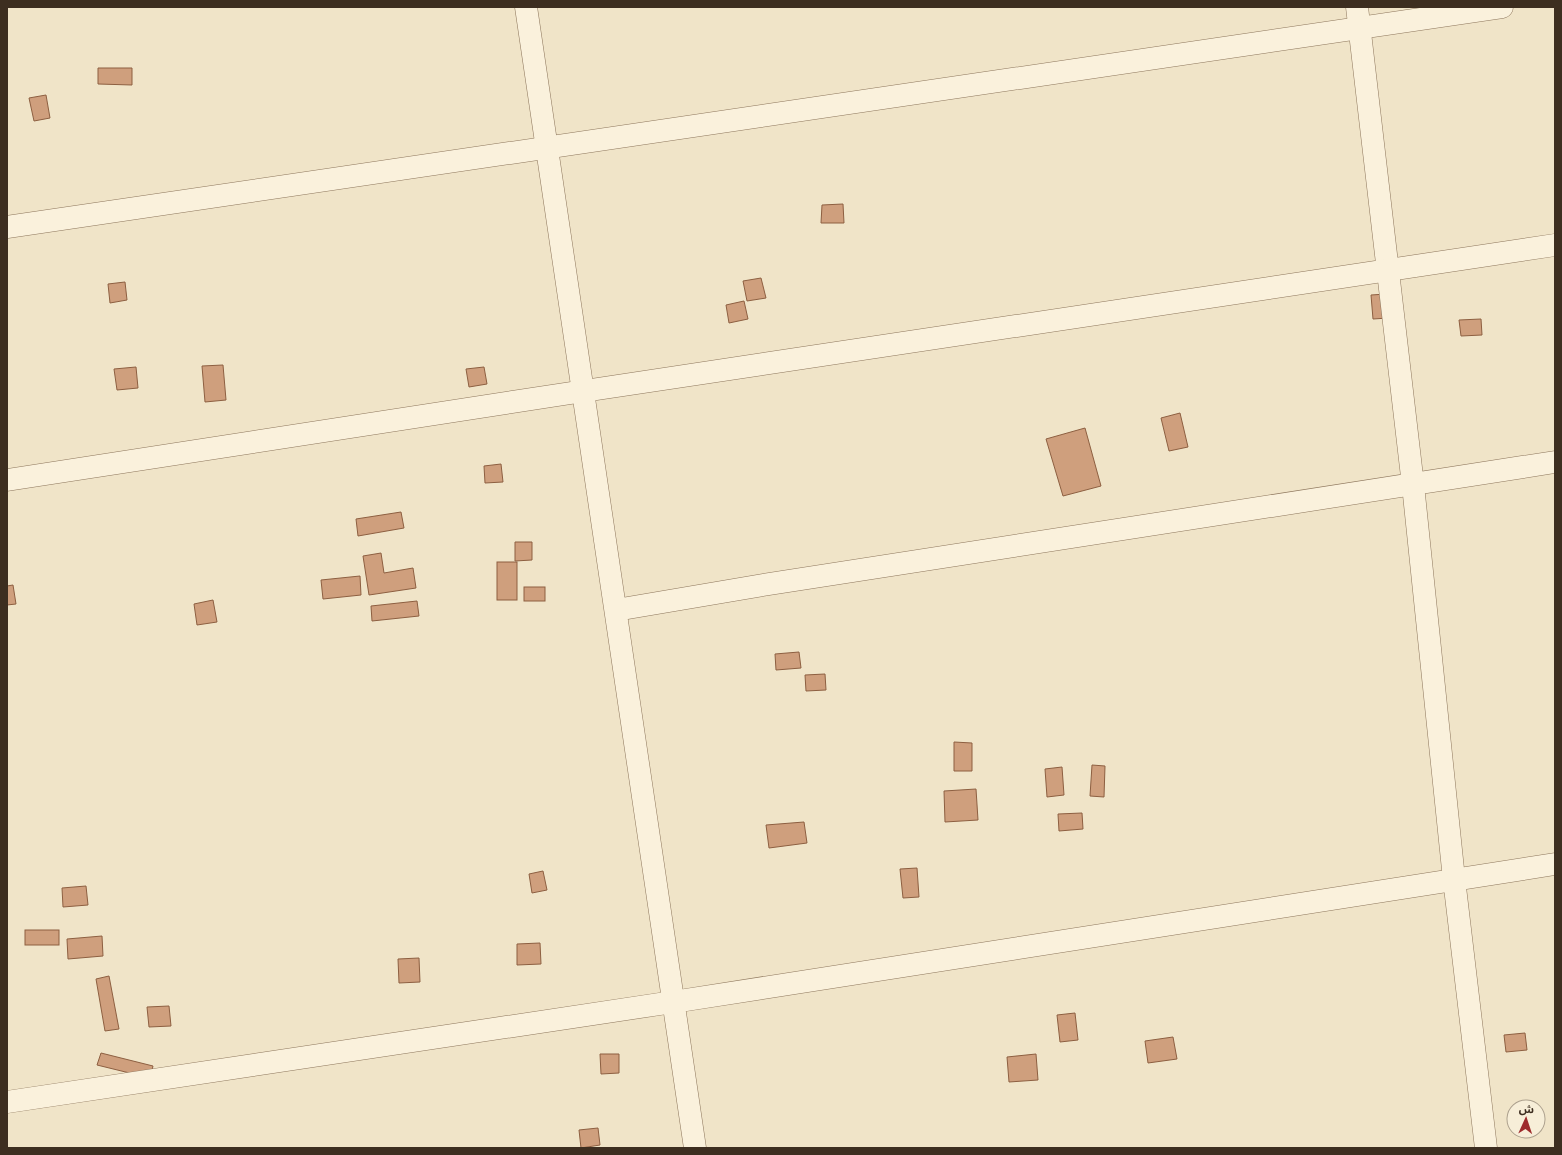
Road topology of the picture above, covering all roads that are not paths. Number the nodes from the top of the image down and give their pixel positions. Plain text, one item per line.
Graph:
1 (526, 7) edge
2 (1356, 7) edge
3 (1502, 7) edge
4 (1360, 28) junction
5 (548, 146) junction
6 (7, 227) edge
7 (1555, 245) edge
8 (1387, 271) junction
9 (584, 391) junction
10 (1555, 462) edge
11 (7, 480) edge
12 (1413, 484) junction
13 (616, 610) junction
14 (1555, 864) edge
15 (1454, 879) junction
16 (673, 1002) junction
17 (7, 1102) edge
18 (695, 1148) edge
19 (1486, 1148) edge

1 - 5 street
2 - 4 street
3 - 4 street
4 - 5 street
4 - 8 street
5 - 6 street
5 - 9 street
7 - 8 street
8 - 9 street
8 - 12 street
9 - 11 street
9 - 13 street
10 - 12 street
12 - 13 street
12 - 15 street
13 - 16 street
14 - 15 street
15 - 16 street
15 - 19 street
16 - 17 street
16 - 18 street

